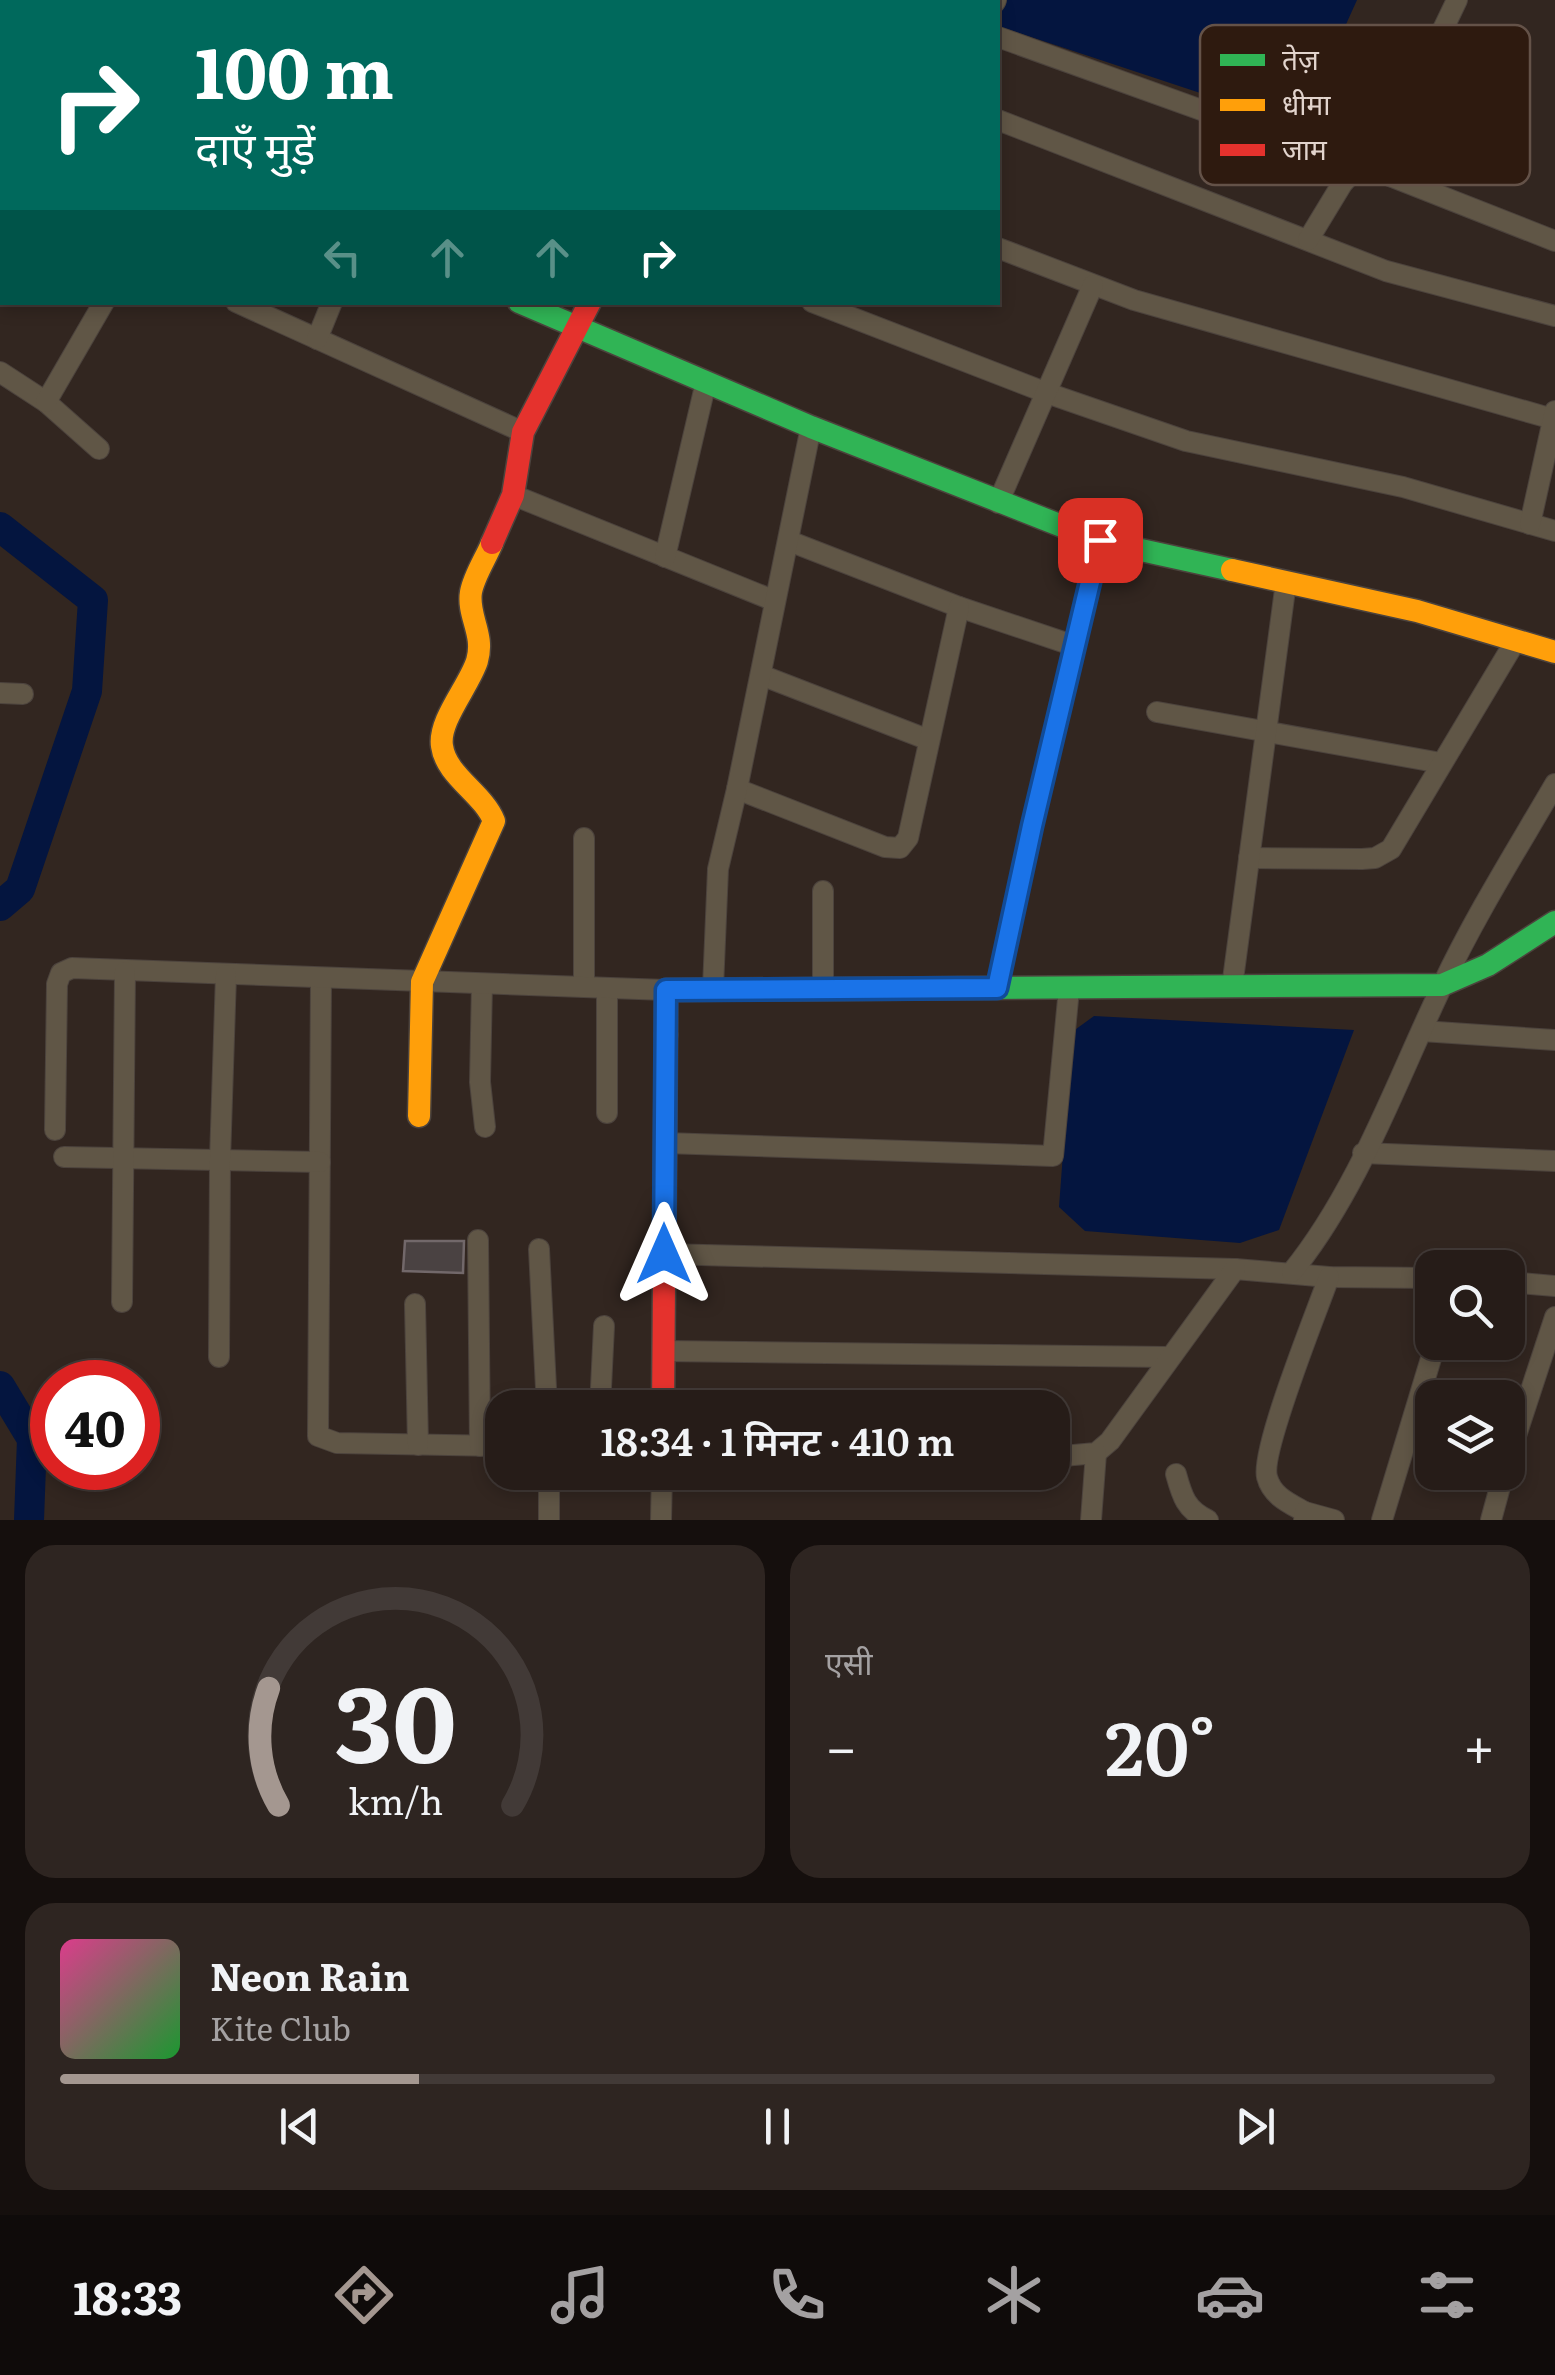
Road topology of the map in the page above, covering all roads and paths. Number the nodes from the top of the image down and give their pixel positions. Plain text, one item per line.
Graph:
1 (1457, 0) edge
2 (1445, 25) edge
3 (1000, 37) edge
4 (1200, 109) edge
5 (1000, 121) edge
6 (1343, 185) edge
7 (1416, 185) edge
8 (1308, 240) junction
9 (1555, 241) edge
10 (1000, 249) edge
11 (1093, 285) junction
12 (102, 305) edge
13 (243, 305) edge
14 (331, 305) edge
15 (526, 305) edge
16 (588, 305) edge
17 (846, 309) edge
18 (1555, 316) edge
19 (576, 328) junction
20 (317, 339) junction
21 (0, 372) edge
22 (706, 382) junction
23 (1047, 393) junction
24 (46, 402) junction
25 (1554, 415) edge
26 (812, 427) junction
27 (524, 432) junction
28 (100, 450) dead end
29 (513, 495) junction
30 (998, 503) junction
31 (1530, 524) junction
32 (1555, 531) edge
33 (1100, 540) junction
34 (789, 542) junction
35 (665, 557) junction
36 (1286, 582) junction
37 (775, 601) junction
38 (958, 607) junction
39 (1516, 640) junction
40 (1075, 646) junction
41 (1555, 652) edge
42 (761, 675) junction
43 (0, 694) edge
44 (24, 694) dead end
45 (1157, 712) dead end
46 (1264, 730) junction
47 (929, 740) junction
48 (1441, 763) junction
49 (1555, 784) edge
50 (738, 788) junction
51 (584, 838) dead end
52 (1249, 858) junction
53 (823, 891) dead end
54 (1555, 922) edge
55 (125, 972) junction
56 (226, 975) junction
57 (321, 978) junction
58 (422, 982) junction
59 (482, 984) junction
60 (1442, 986) junction
61 (584, 987) junction
62 (1232, 987) junction
63 (607, 988) junction
64 (713, 988) junction
65 (997, 988) junction
66 (823, 989) junction
67 (1069, 989) junction
68 (666, 990) junction
69 (1422, 1032) junction
70 (1555, 1040) edge
71 (607, 1113) dead end
72 (419, 1116) dead end
73 (485, 1127) dead end
74 (55, 1130) dead end
75 (665, 1144) junction
76 (1363, 1153) junction
77 (64, 1157) dead end
78 (121, 1158) junction
79 (220, 1160) junction
80 (320, 1162) junction
81 (1555, 1162) edge
82 (478, 1240) dead end
83 (539, 1249) dead end
84 (664, 1254) junction
85 (1235, 1269) junction
86 (1292, 1272) junction
87 (1329, 1277) junction
88 (1415, 1278) edge
89 (1525, 1283) edge
90 (1555, 1286) edge
91 (122, 1302) dead end
92 (415, 1304) dead end
93 (1555, 1316) edge
94 (604, 1326) dead end
95 (663, 1351) junction
96 (1170, 1357) junction
97 (219, 1358) dead end
98 (1431, 1360) edge
99 (546, 1390) edge
100 (601, 1390) edge
101 (663, 1390) edge
102 (1525, 1408) edge
103 (418, 1445) junction
104 (480, 1446) junction
105 (485, 1446) edge
106 (1096, 1453) junction
107 (1070, 1455) edge
108 (1176, 1474) dead end
109 (549, 1490) edge
110 (662, 1490) edge
111 (1499, 1490) edge
112 (1304, 1516) edge
113 (549, 1520) edge
114 (661, 1520) edge
115 (1091, 1520) edge
116 (1208, 1520) edge
117 (1334, 1520) edge
118 (1382, 1520) edge
119 (1491, 1520) edge

1 - 2 street
3 - 4 street
5 - 8 street
6 - 8 street
7 - 9 street
8 - 18 street
10 - 11 street
11 - 23 street
11 - 25 street
12 - 24 street
13 - 20 street
14 - 20 street
15 - 19 street
16 - 19 street
17 - 23 street
19 - 22 street
19 - 27 street
20 - 27 street
21 - 24 street
22 - 26 street
22 - 35 street
23 - 30 street
23 - 31 street
24 - 28 street
25 - 31 street
26 - 30 street
26 - 34 street
27 - 29 street
29 - 35 street
29 - 58 street
30 - 33 street
31 - 32 street
33 - 36 street
33 - 40 street
34 - 37 street
34 - 38 street
35 - 37 street
36 - 39 street
36 - 46 street
37 - 42 street
38 - 40 street
38 - 47 street
39 - 41 street
39 - 48 street
40 - 65 street
42 - 47 street
42 - 50 street
43 - 44 street
45 - 46 street
46 - 48 street
46 - 52 street
47 - 50 street
48 - 52 street
49 - 60 street
50 - 64 street
51 - 61 street
52 - 62 street
53 - 66 street
54 - 60 street
55 - 56 street
55 - 74 street
55 - 78 street
56 - 57 street
56 - 79 street
57 - 58 street
57 - 80 street
58 - 59 street
58 - 72 street
59 - 61 street
59 - 73 street
60 - 62 street
60 - 69 street
61 - 63 street
62 - 67 street
63 - 68 street
63 - 71 street
64 - 66 street
64 - 68 street
65 - 66 street
65 - 67 street
67 - 75 street
68 - 75 street
69 - 70 street
69 - 76 street
75 - 84 street
76 - 81 street
76 - 86 street
77 - 78 street
78 - 79 street
78 - 91 street
79 - 80 street
79 - 97 street
80 - 103 street
82 - 104 street
83 - 99 street
84 - 85 street
84 - 95 street
85 - 86 street
85 - 96 street
86 - 87 street
87 - 88 street
87 - 112 street
89 - 90 street
92 - 103 street
93 - 102 street
94 - 100 street
95 - 96 street
95 - 101 street
96 - 106 street
98 - 118 street
103 - 104 street
104 - 105 street
106 - 107 street
106 - 115 street
108 - 116 street
109 - 113 street
110 - 114 street
111 - 119 street
112 - 117 street

